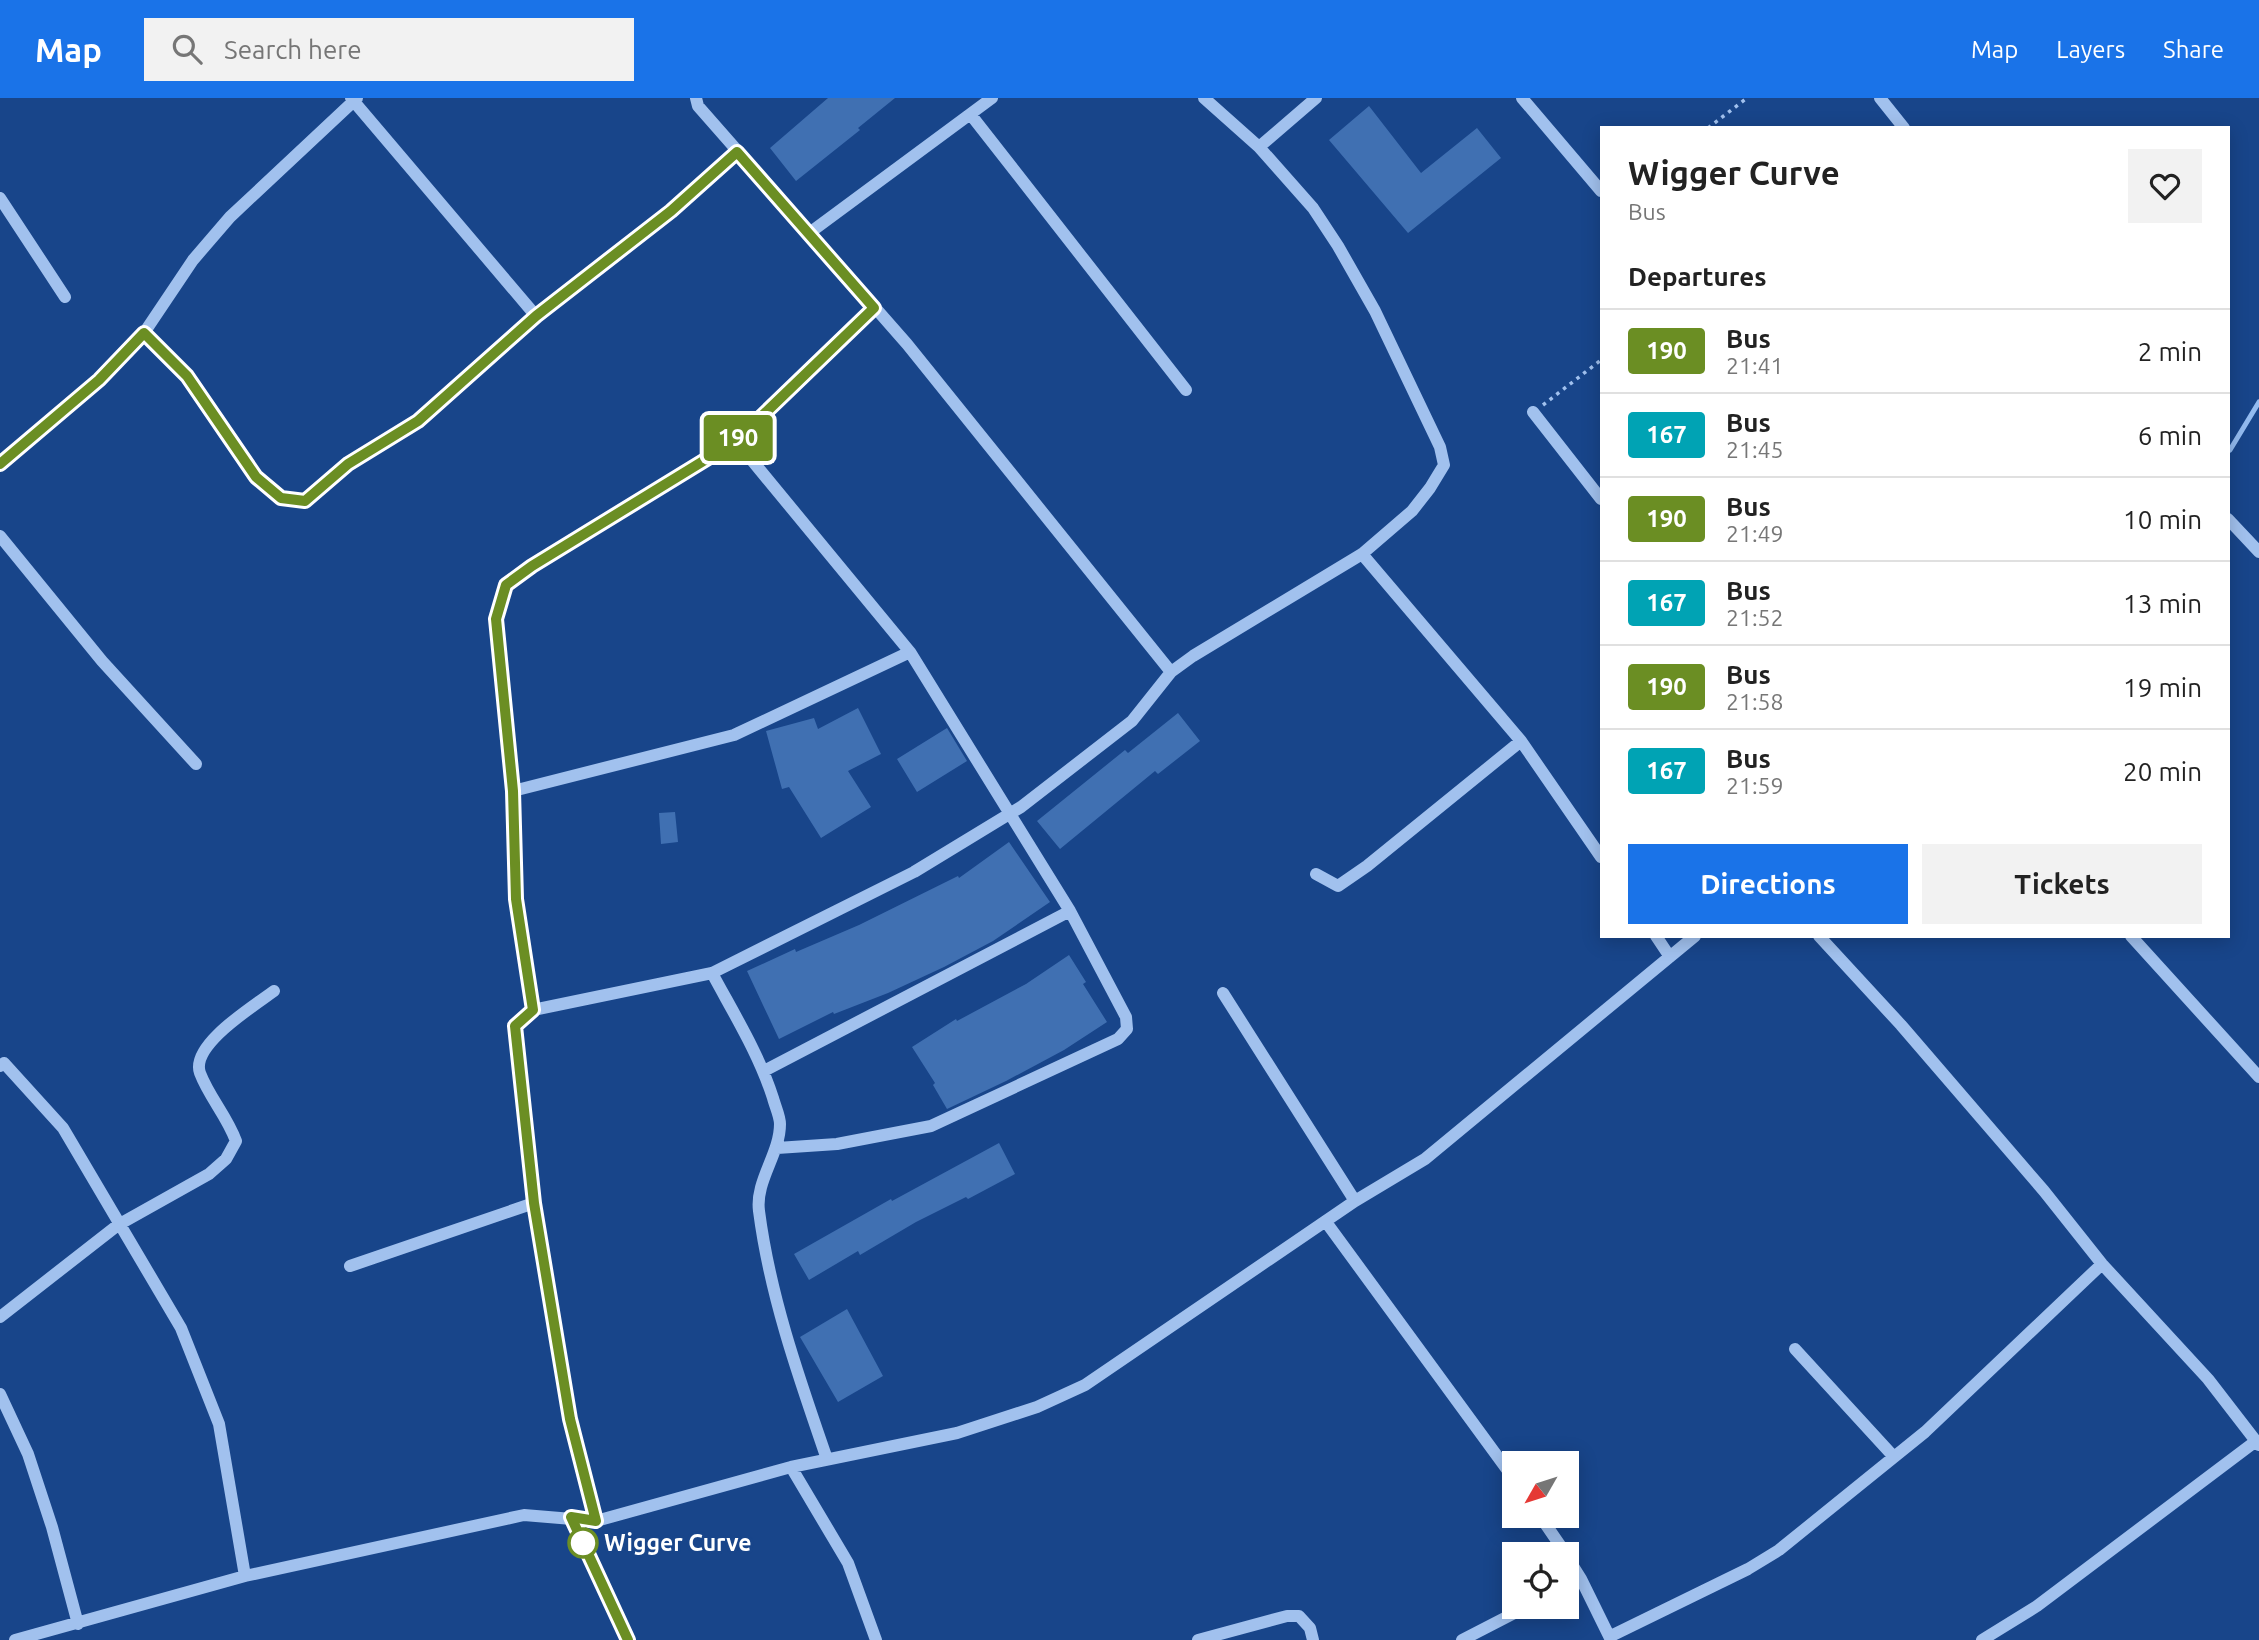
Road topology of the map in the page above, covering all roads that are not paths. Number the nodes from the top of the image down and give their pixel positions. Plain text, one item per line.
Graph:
1 (696, 98) edge
2 (992, 98) edge
3 (1204, 98) edge
4 (1316, 98) edge
5 (1522, 98) edge
6 (1880, 98) edge
7 (354, 99) edge
8 (971, 115) junction
9 (1902, 126) edge
10 (1259, 148) junction
11 (737, 152) junction
12 (1600, 190) edge
13 (0, 198) edge
14 (808, 234) junction
15 (65, 297) dead end
16 (874, 308) junction
17 (536, 316) junction
18 (144, 333) junction
19 (1186, 390) dead end
20 (1533, 412) road end
21 (736, 441) junction
22 (0, 464) edge
23 (1600, 498) edge
24 (2230, 526) edge
25 (0, 536) edge
26 (2259, 552) edge
27 (1362, 554) junction
28 (910, 652) junction
29 (1171, 672) junction
30 (1521, 741) junction
31 (196, 764) dead end
32 (513, 791) junction
33 (1009, 816) junction
34 (1600, 856) edge
35 (1316, 873) dead end
36 (1070, 911) junction
37 (1657, 938) edge
38 (1693, 938) edge
39 (1821, 938) edge
40 (2133, 938) edge
41 (1670, 957) junction
42 (712, 974) junction
43 (274, 991) dead end
44 (1223, 993) dead end
45 (533, 1010) junction
46 (0, 1066) edge
47 (764, 1071) junction
48 (2259, 1077) edge
49 (777, 1148) junction
50 (1355, 1201) junction
51 (534, 1203) junction
52 (1326, 1222) junction
53 (118, 1225) junction
54 (2102, 1264) junction
55 (349, 1266) dead end
56 (0, 1317) edge
57 (1795, 1349) dead end
58 (0, 1394) edge
59 (2257, 1443) edge
60 (1894, 1457) junction
61 (827, 1459) junction
62 (1502, 1463) edge
63 (790, 1467) junction
64 (571, 1517) junction
65 (596, 1521) junction
66 (245, 1576) junction
67 (1579, 1576) edge
68 (1581, 1579) joint
69 (1503, 1619) edge
70 (78, 1624) junction
71 (1611, 1638) edge
72 (15, 1640) edge
73 (628, 1640) edge
74 (876, 1640) edge
75 (1198, 1640) edge
76 (1313, 1640) edge
77 (1462, 1640) edge
78 (1982, 1640) edge

1 - 11 street
2 - 8 street
3 - 10 street
4 - 10 street
5 - 12 street
6 - 9 street
7 - 17 street
7 - 18 street
8 - 14 street
8 - 19 street
10 - 27 street
11 - 14 street
11 - 17 street
13 - 15 street
14 - 16 street
16 - 21 street
16 - 29 street
17 - 18 street
18 - 22 street
20 - 23 street
21 - 28 street
21 - 32 street
24 - 26 street
25 - 31 street
27 - 29 street
27 - 30 street
28 - 32 street
28 - 33 street
29 - 33 street
30 - 34 street
30 - 35 street
32 - 45 street
33 - 36 street
33 - 42 street
36 - 47 street
36 - 49 street
37 - 41 street
38 - 41 street
39 - 54 street
40 - 48 street
41 - 50 street
42 - 45 street
42 - 47 street
43 - 53 street
44 - 50 street
45 - 51 street
46 - 53 street
47 - 49 street
49 - 61 street
50 - 52 street
51 - 55 street
51 - 65 street
52 - 61 street
52 - 62 street
53 - 56 street
53 - 66 street
54 - 59 street
54 - 60 street
57 - 60 street
58 - 70 street
59 - 78 street
60 - 71 street
61 - 63 street
63 - 65 street
63 - 74 street
64 - 65 street
64 - 66 street
64 - 73 street
66 - 70 street
67 - 68 street
68 - 71 street
69 - 77 street
70 - 72 street
75 - 76 street

